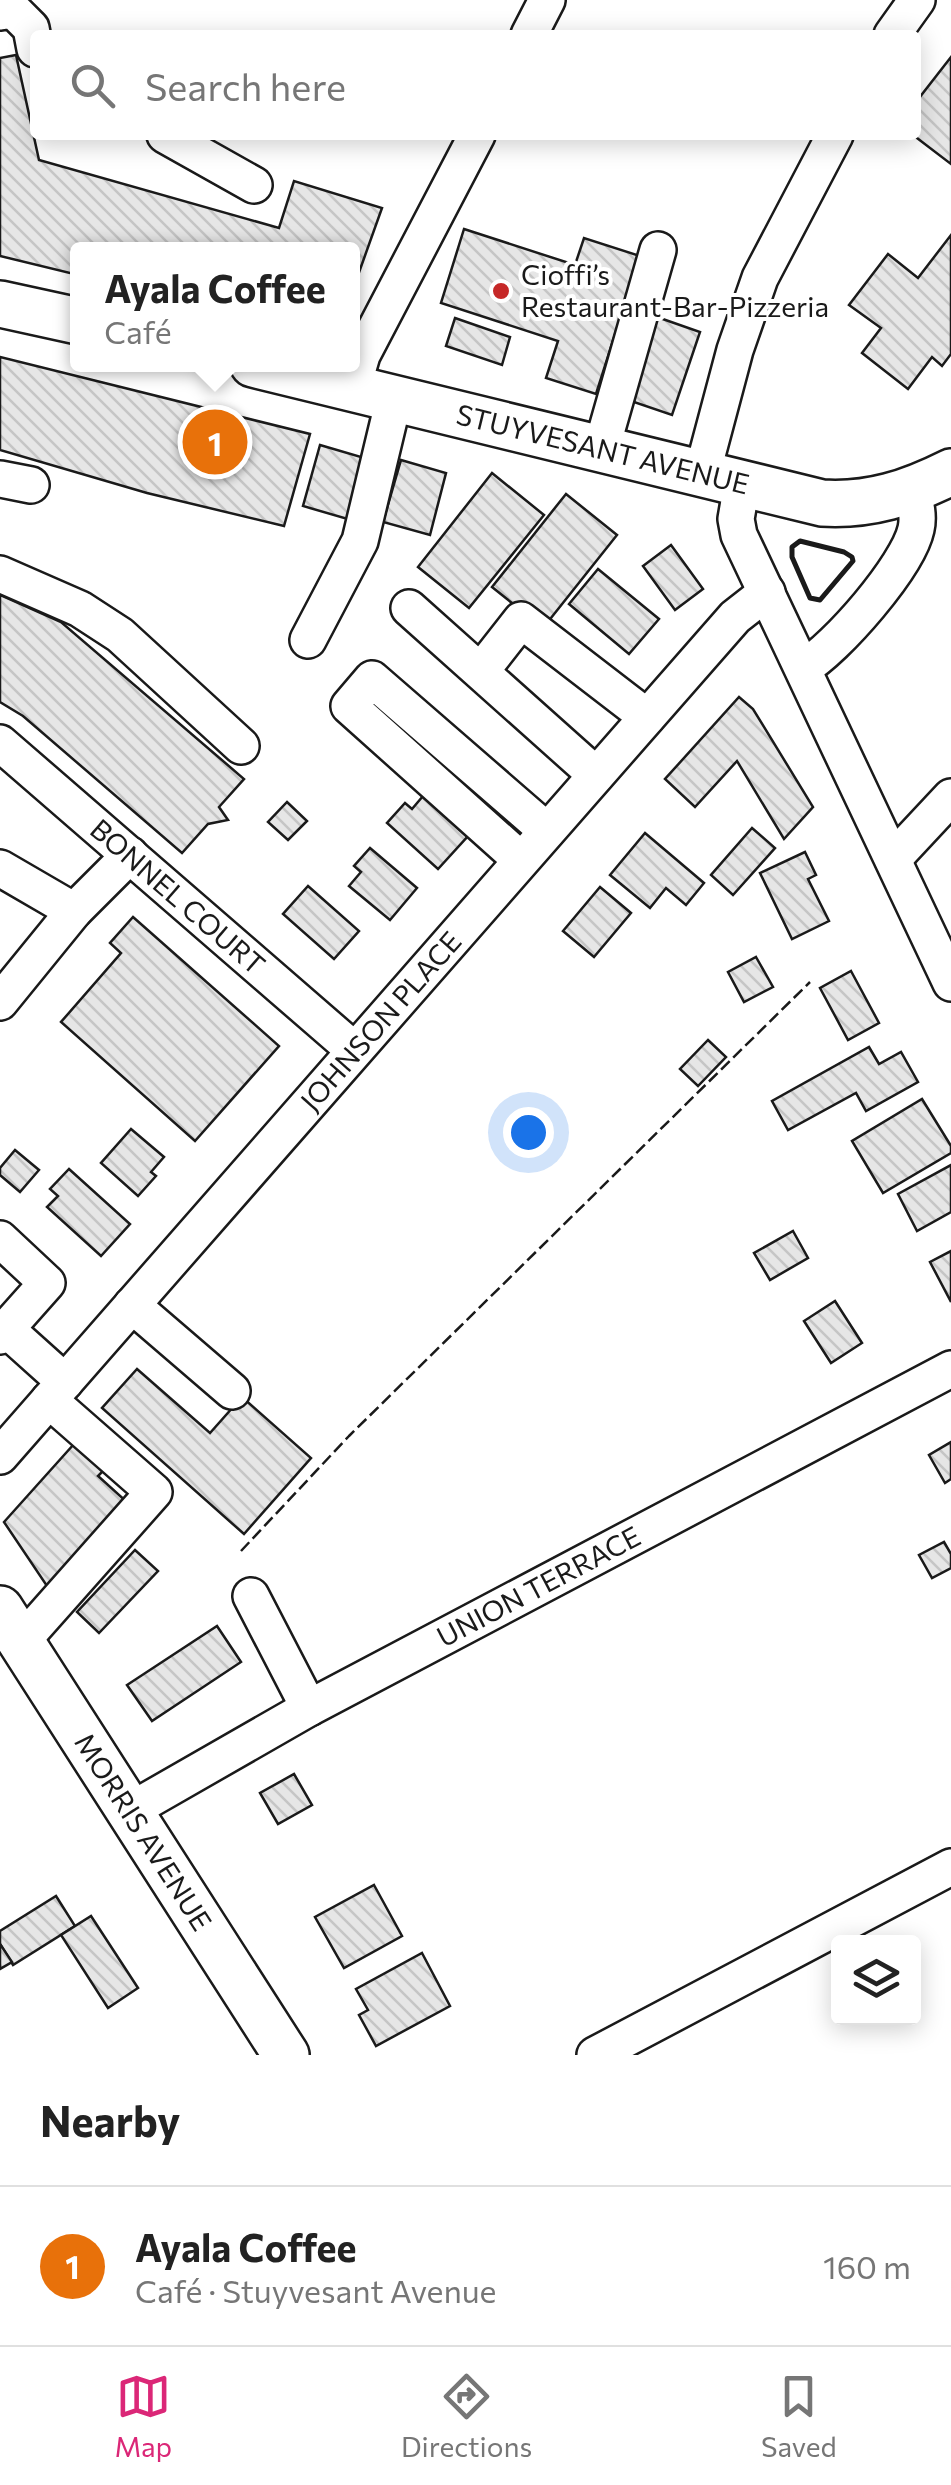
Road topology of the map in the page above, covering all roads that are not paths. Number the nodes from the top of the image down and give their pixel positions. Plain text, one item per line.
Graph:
1 (547, 0) edge
2 (917, 0) edge
3 (0, 12) edge
4 (30, 30) edge
5 (531, 30) edge
6 (896, 30) edge
7 (174, 140) edge
8 (474, 140) edge
9 (832, 140) edge
10 (254, 185) dead end
11 (658, 250) dead end
12 (0, 304) edge
13 (70, 319) edge
14 (285, 372) edge
15 (373, 394) junction
16 (601, 450) junction
17 (722, 479) junction
18 (931, 481) edge
19 (0, 574) edge
20 (767, 592) junction
21 (409, 608) dead end
22 (308, 640) dead end
23 (803, 668) junction
24 (481, 671) junction
25 (647, 718) junction
26 (0, 743) edge
27 (240, 746) dead end
28 (596, 775) junction
29 (951, 797) edge
30 (514, 802) junction
31 (488, 831) junction
32 (547, 831) junction
33 (130, 855) junction
34 (893, 859) junction
35 (521, 860) junction
36 (0, 868) edge
37 (74, 911) junction
38 (951, 984) edge
39 (0, 1002) edge
40 (354, 1050) junction
41 (0, 1239) edge
42 (132, 1305) junction
43 (3, 1333) edge
44 (951, 1368) edge
45 (57, 1391) junction
46 (232, 1391) dead end
47 (0, 1456) edge
48 (251, 1596) dead end
49 (10, 1626) edge
50 (309, 1708) junction
51 (131, 1810) junction
52 (951, 1867) edge
53 (286, 2055) edge
54 (595, 2055) edge

1 - 5 street
2 - 6 street
3 - 4 street
7 - 10 street
8 - 15 street
9 - 17 street
11 - 16 street
12 - 13 main road
14 - 15 main road, STUYVESANT AVENUE
15 - 16 main road, STUYVESANT AVENUE
15 - 22 street
16 - 17 main road, STUYVESANT AVENUE
17 - 18 main road, STUYVESANT AVENUE
17 - 20 street
18 - 23 street
19 - 27 street
20 - 23 street
20 - 25 street, JOHNSON PLACE
21 - 24 street
23 - 34 street
24 - 25 street
24 - 28 street
25 - 28 street, JOHNSON PLACE
26 - 33 street, BONNEL COURT
28 - 32 street, JOHNSON PLACE
29 - 34 street
30 - 31 street
30 - 31 street
30 - 32 street
31 - 35 street
32 - 35 street, JOHNSON PLACE
33 - 37 street
33 - 40 street, BONNEL COURT
34 - 38 street
35 - 40 street, JOHNSON PLACE
36 - 37 street
37 - 39 street
40 - 42 street, JOHNSON PLACE
41 - 43 street
42 - 45 street, JOHNSON PLACE
42 - 46 street
43 - 45 street
44 - 50 street, UNION TERRACE
45 - 47 street, JOHNSON PLACE
45 - 49 street
48 - 50 street
49 - 51 main road, MORRIS AVENUE
50 - 51 street, UNION TERRACE
51 - 53 main road, MORRIS AVENUE
52 - 54 street

